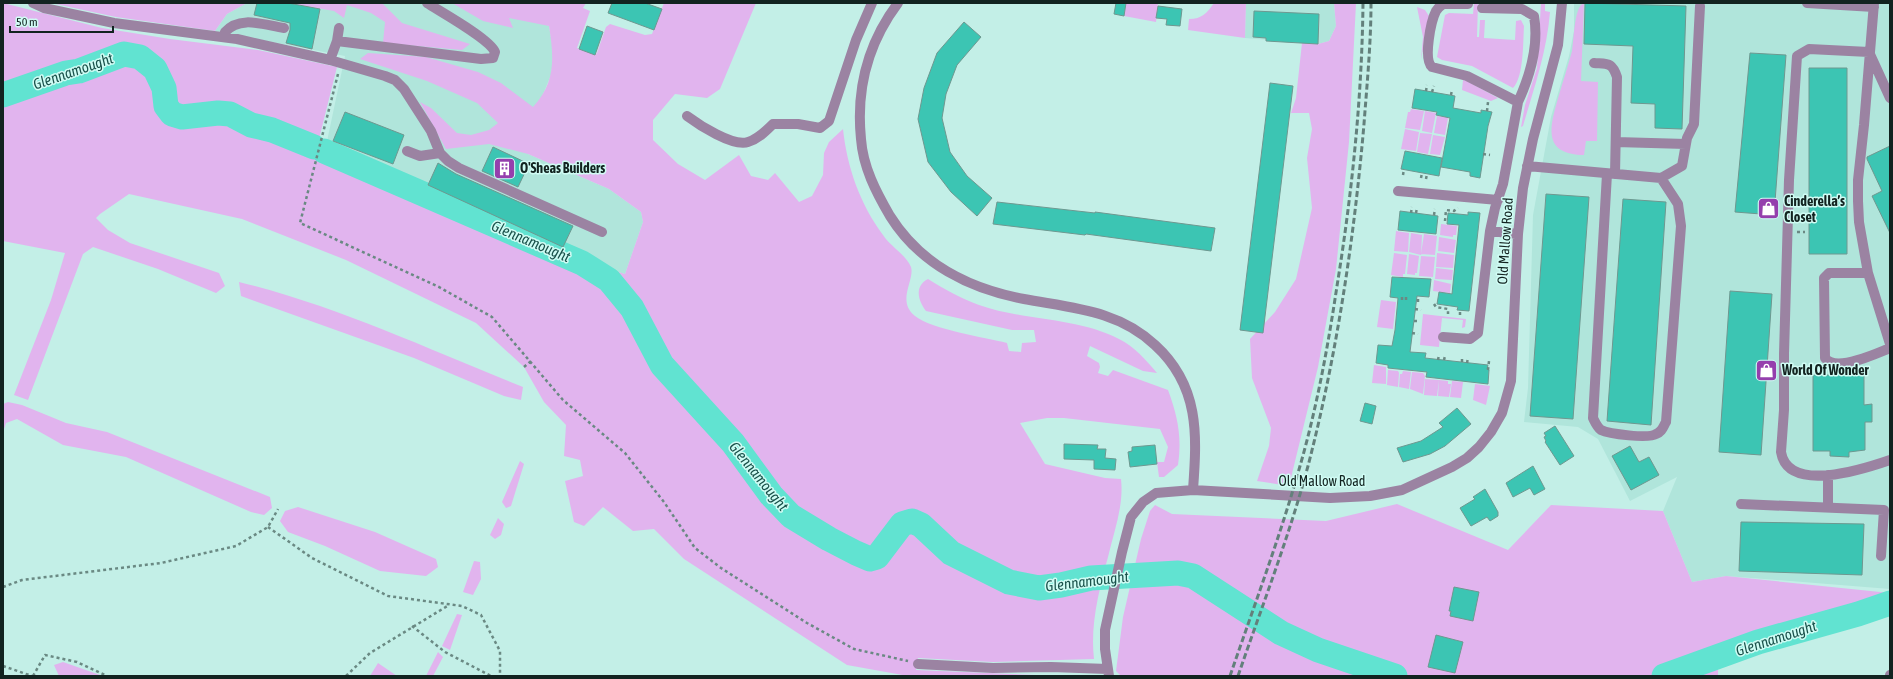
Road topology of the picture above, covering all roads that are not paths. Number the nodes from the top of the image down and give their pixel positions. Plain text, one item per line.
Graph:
1 (33, 3) edge
2 (427, 3) edge
3 (872, 3) edge
4 (898, 3) edge
5 (1562, 3) edge
6 (1807, 3) edge
7 (1468, 4) edge
8 (1874, 5) edge
9 (1700, 6) dead end
10 (1482, 8) dead end
11 (284, 28) dead end
12 (338, 28) dead end
13 (225, 37) junction
14 (337, 41) junction
15 (1869, 52) junction
16 (330, 60) junction
17 (1594, 63) dead end
18 (1890, 98) edge
19 (1518, 102) junction
20 (687, 116) dead end
21 (1616, 142) junction
22 (1686, 144) junction
23 (407, 151) dead end
24 (440, 152) junction
25 (1527, 166) junction
26 (1611, 174) junction
27 (1661, 178) junction
28 (1398, 191) dead end
29 (1498, 200) junction
30 (1490, 231) junction
31 (602, 232) dead end
32 (1518, 234) junction
33 (1868, 273) junction
34 (1443, 337) dead end
35 (1890, 344) edge
36 (1890, 348) edge
37 (1890, 460) edge
38 (1828, 475) junction
39 (1193, 490) junction
40 (1740, 504) dead end
41 (1828, 507) junction
42 (1887, 510) edge
43 (1881, 556) dead end
44 (918, 664) road end
45 (1109, 672) edge

1 - 13 street
2 - 14 street
3 - 20 street
4 - 39 street
5 - 25 street, Old Mallow Road
6 - 8 street
7 - 19 street
8 - 15 street
9 - 22 street
10 - 19 street
11 - 13 street
12 - 14 street
13 - 16 street
14 - 16 street
15 - 18 street
15 - 33 street
15 - 38 street
16 - 24 street
17 - 21 street
19 - 29 street
21 - 22 street
21 - 26 street
22 - 27 street
23 - 24 street
24 - 31 street
25 - 26 street
25 - 32 street, Old Mallow Road
26 - 27 street
26 - 27 street
28 - 29 street
29 - 30 street
30 - 32 street
30 - 34 street
32 - 39 street, Old Mallow Road
33 - 35 street
33 - 36 street
37 - 38 street
38 - 41 street
39 - 45 street, Old Mallow Road
40 - 41 street
41 - 42 street
42 - 43 street
44 - 45 street

